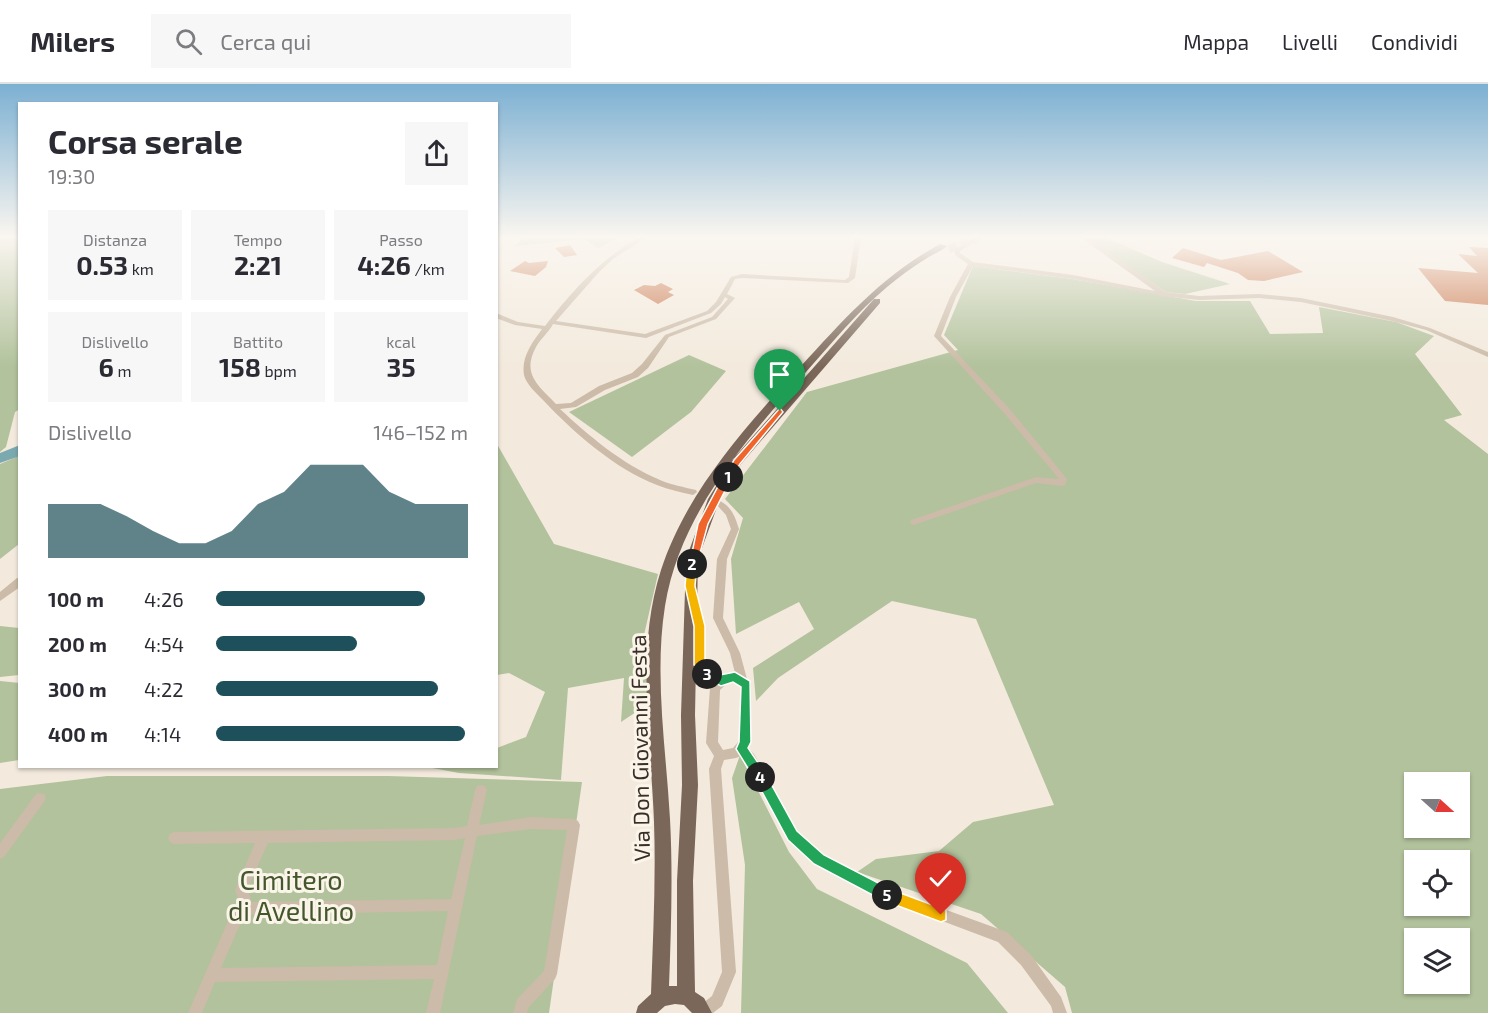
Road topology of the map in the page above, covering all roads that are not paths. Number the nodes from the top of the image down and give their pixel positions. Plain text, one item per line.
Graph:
1 (588, 280) edge
2 (732, 280) edge
3 (817, 280) edge
4 (848, 280) edge
5 (888, 280) edge
6 (901, 280) edge
7 (962, 280) edge
8 (1091, 280) edge
9 (1145, 280) edge
10 (723, 294) junction
11 (1164, 294) junction
12 (498, 316) edge
13 (550, 325) junction
14 (1488, 355) edge
15 (553, 407) junction
16 (693, 492) dead end
17 (720, 504) dead end
18 (914, 522) dead end
19 (18, 583) edge
20 (690, 586) junction
21 (0, 597) edge
22 (742, 680) junction
23 (721, 681) junction
24 (742, 749) junction
25 (720, 755) junction
26 (481, 790) dead end
27 (40, 798) dead end
28 (472, 833) junction
29 (264, 837) junction
30 (174, 838) dead end
31 (0, 853) edge
32 (456, 905) junction
33 (240, 909) junction
34 (442, 972) junction
35 (211, 975) junction
36 (686, 996) junction
37 (660, 998) junction
38 (703, 1012) edge
39 (195, 1013) edge
40 (433, 1013) edge
41 (520, 1013) edge
42 (645, 1013) edge
43 (1060, 1013) edge

1 - 13 street
2 - 10 street
3 - 4 street
5 - 37 main road, Via Don Giovanni Festa
6 - 20 main road, Via Don Giovanni Festa
7 - 18 street
8 - 11 street
9 - 11 street
10 - 13 street
10 - 15 street
11 - 14 street
12 - 13 street
13 - 15 street
15 - 16 street
17 - 22 street
19 - 21 street
20 - 23 street
20 - 36 main road, Via Don Giovanni Festa
22 - 23 street
22 - 24 street
23 - 25 street
24 - 25 street
24 - 43 street
25 - 38 street
26 - 28 street
27 - 31 street
28 - 29 street
28 - 32 street
28 - 41 street
29 - 30 street
29 - 33 street
32 - 33 street
32 - 34 street
33 - 35 street
34 - 35 street
34 - 40 street
35 - 39 street
36 - 37 main road
36 - 38 main road
37 - 42 main road

